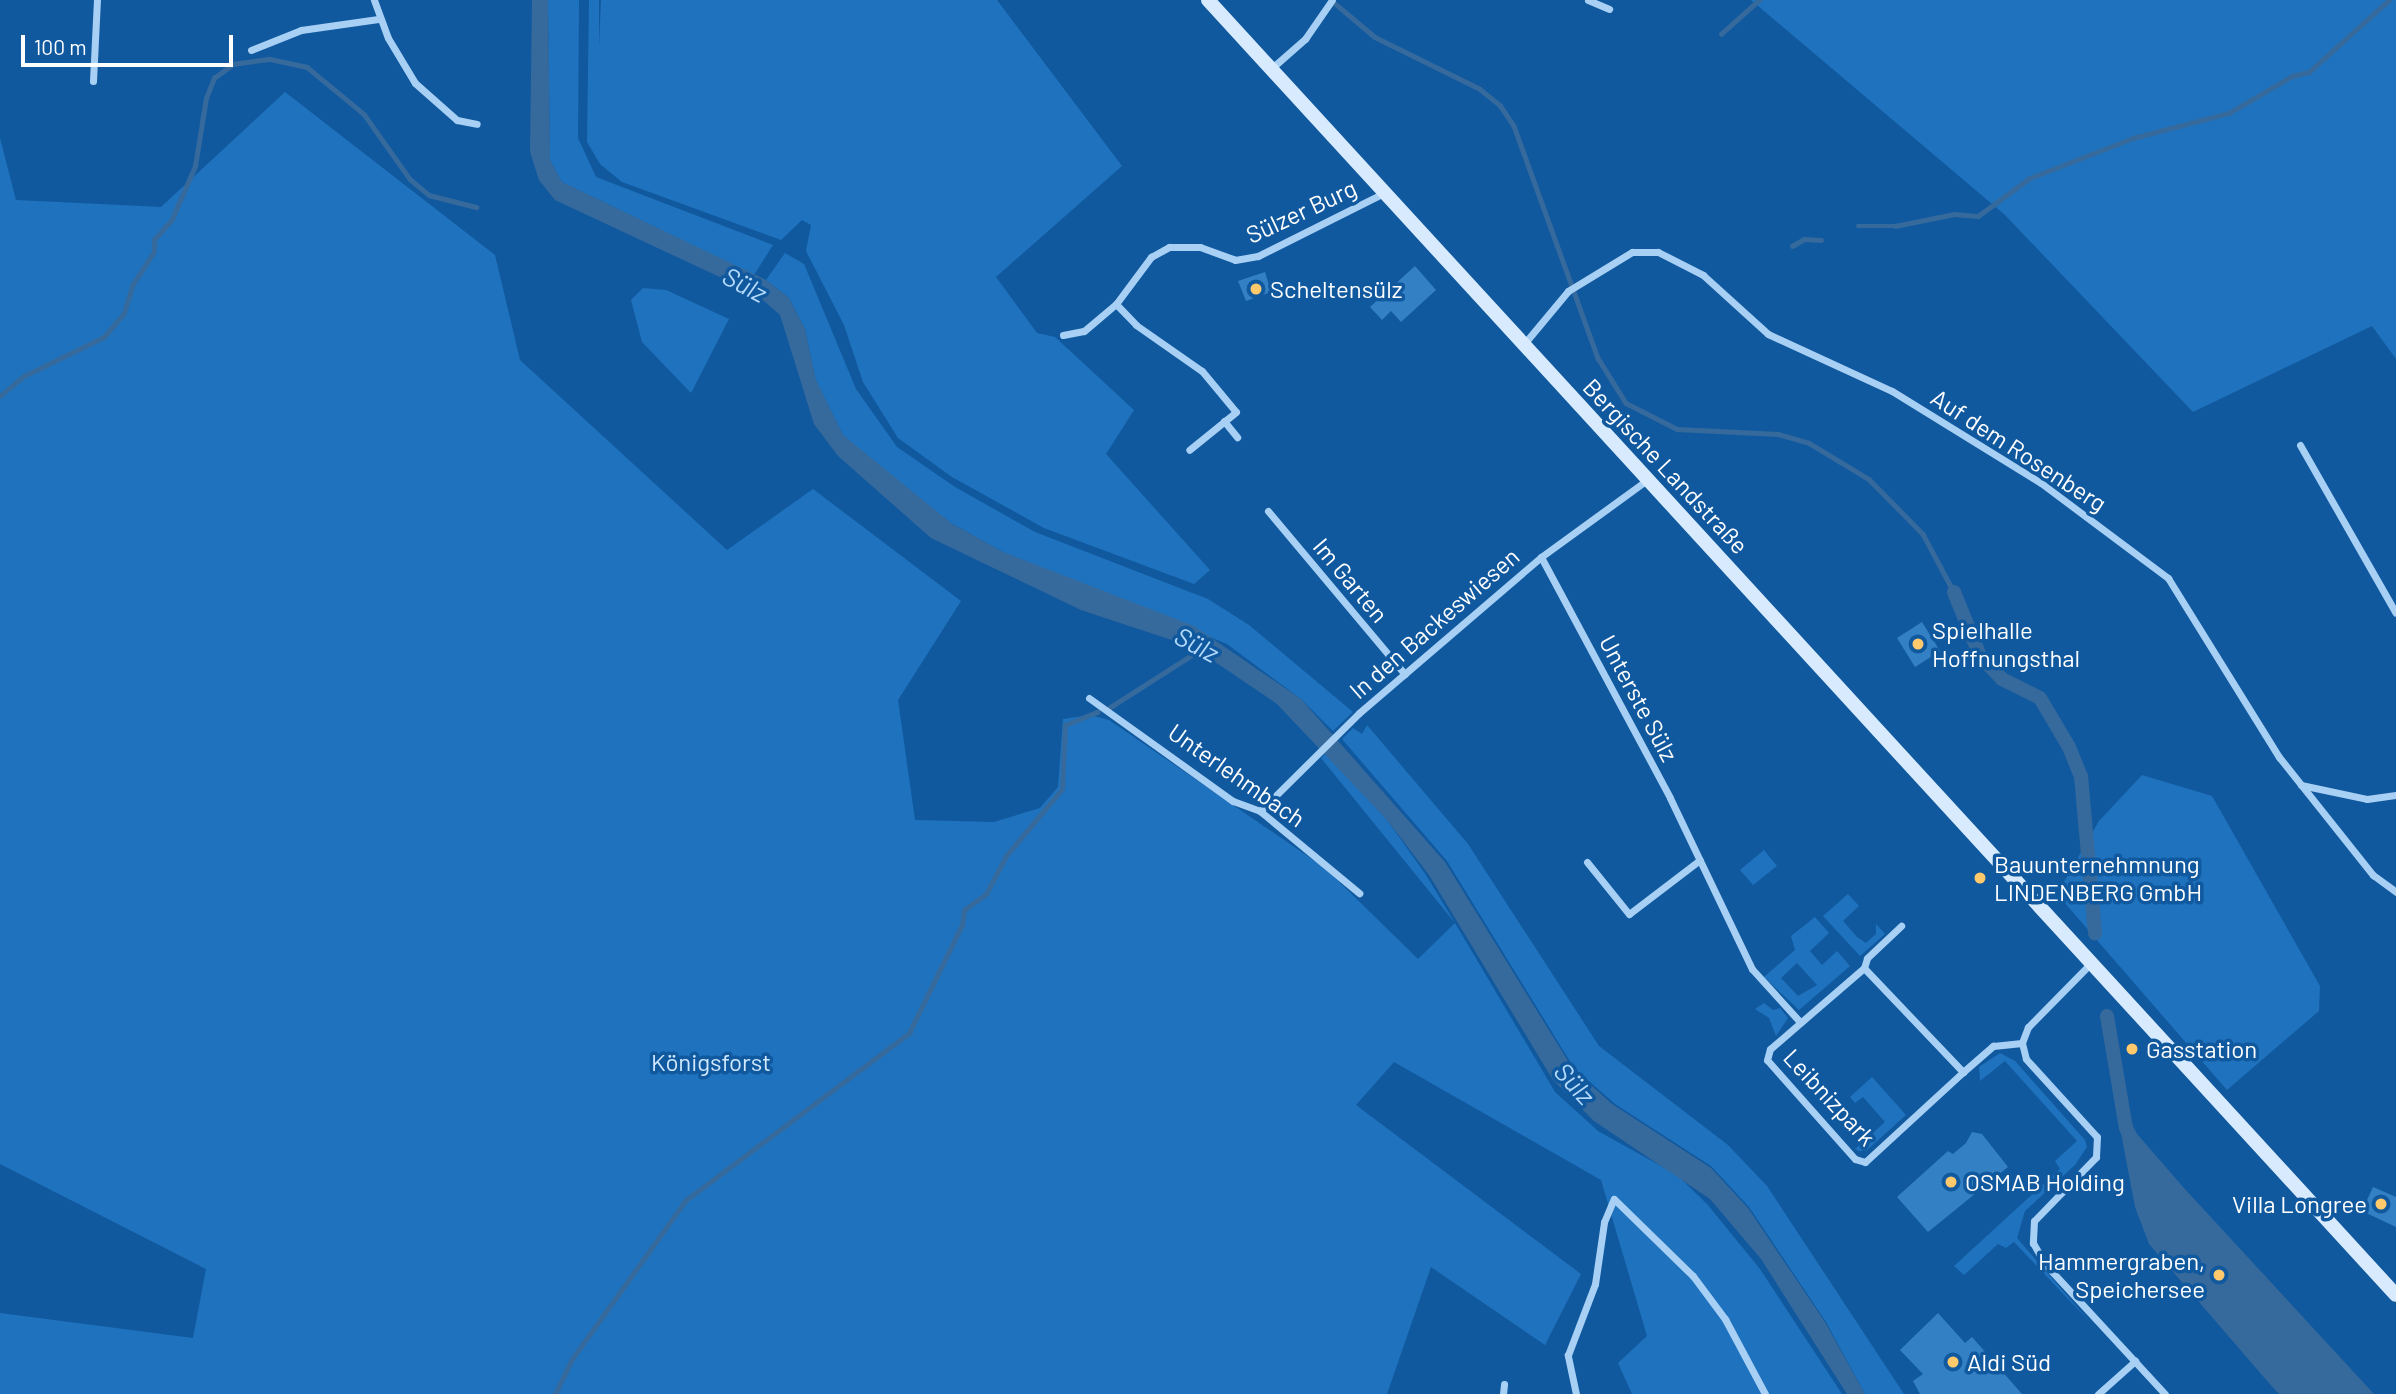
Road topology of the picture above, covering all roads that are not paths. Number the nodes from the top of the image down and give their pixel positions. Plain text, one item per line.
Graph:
1 (97, 0) edge
2 (374, 0) edge
3 (1208, 0) edge
4 (1332, 0) edge
5 (1588, 0) edge
6 (1609, 9) dead end
7 (378, 19) junction
8 (251, 50) dead end
9 (1273, 68) junction
10 (93, 81) dead end
11 (477, 124) dead end
12 (1384, 193) junction
13 (1116, 304) junction
14 (1063, 335) dead end
15 (1523, 344) junction
16 (1224, 421) junction
17 (1237, 437) dead end
18 (2300, 445) dead end
19 (1189, 450) dead end
20 (1647, 480) junction
21 (1268, 510) dead end
22 (1541, 557) junction
23 (2396, 613) edge
24 (1405, 674) junction
25 (1089, 698) dead end
26 (2300, 785) junction
27 (2396, 795) edge
28 (1259, 811) junction
29 (1700, 860) junction
30 (1587, 862) dead end
31 (2396, 892) edge
32 (1359, 893) dead end
33 (1901, 926) dead end
34 (1733, 932) joint
35 (2094, 960) junction
36 (1864, 968) junction
37 (1800, 1022) junction
38 (2022, 1043) junction
39 (1964, 1072) junction
40 (2396, 1295) edge
41 (2136, 1361) junction
42 (1504, 1384) dead end
43 (1503, 1394) edge
44 (1576, 1394) edge
45 (1765, 1394) edge
46 (2098, 1394) edge
47 (2165, 1394) edge

1 - 10 street
2 - 7 street
3 - 9 main road, Bergische Landstraße
4 - 9 street
5 - 6 street
7 - 8 street
7 - 11 street
9 - 12 main road, Bergische Landstraße
12 - 13 street, Sülzer Burg
12 - 15 main road, Bergische Landstraße
13 - 14 street, Sülzer Burg
13 - 16 street
15 - 20 main road, Bergische Landstraße
15 - 26 street, Auf dem Rosenberg
16 - 17 street
16 - 19 street
18 - 23 street
20 - 22 street, In den Backeswiesen
20 - 35 main road, Bergische Landstraße
21 - 24 street, Im Garten
22 - 24 street, In den Backeswiesen
22 - 29 street, Unterste Sülz
24 - 28 street, In den Backeswiesen
25 - 28 street, Unterlehmbach
26 - 27 street
26 - 31 street, Auf dem Rosenberg
28 - 32 street, Unterlehmbach
29 - 30 street
29 - 34 street, Unterste Sülz
33 - 36 street, Leibnizpark
34 - 37 street, Leibnizpark
35 - 38 street
35 - 40 main road, Bergische Landstraße
36 - 37 street, Leibnizpark
36 - 39 street
37 - 39 street, Leibnizpark
38 - 39 street, Leibnizpark
38 - 41 street
41 - 46 street
41 - 47 street
42 - 43 street
44 - 45 street

